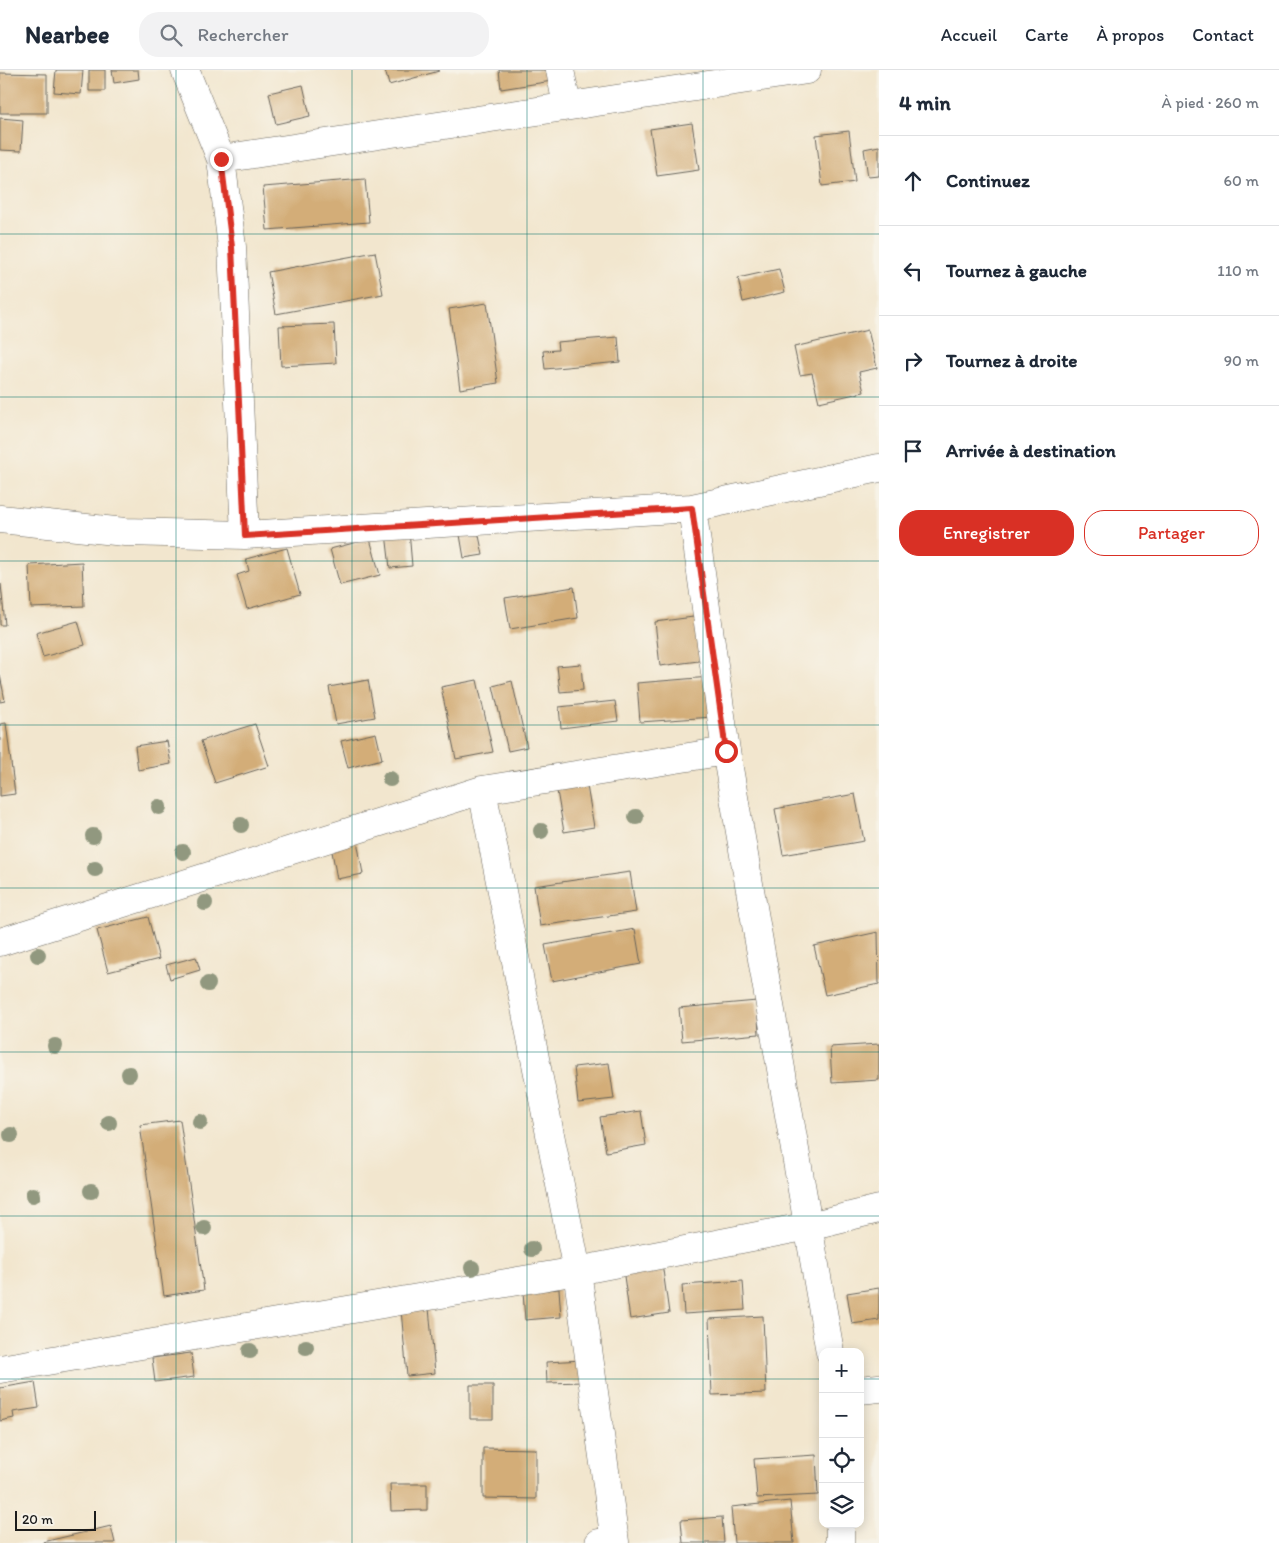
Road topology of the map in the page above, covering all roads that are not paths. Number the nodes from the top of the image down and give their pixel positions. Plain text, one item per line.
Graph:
1 (185, 70) edge
2 (560, 70) edge
3 (807, 70) edge
4 (567, 106) junction
5 (221, 159) junction
6 (879, 468) edge
7 (692, 508) junction
8 (0, 519) edge
9 (245, 536) junction
10 (726, 751) junction
11 (482, 790) junction
12 (0, 942) edge
13 (879, 1209) edge
14 (808, 1226) junction
15 (577, 1272) junction
16 (829, 1348) edge
17 (0, 1369) edge
18 (879, 1388) edge
19 (864, 1390) edge
20 (840, 1528) edge
21 (599, 1543) edge
22 (840, 1543) edge

1 - 5 street
2 - 4 street
3 - 4 street
4 - 5 street
5 - 9 street
6 - 7 street
7 - 9 street
7 - 10 street
8 - 9 street
10 - 11 street
10 - 14 street
11 - 12 street
11 - 15 street
13 - 14 street
14 - 15 street
14 - 16 street
15 - 17 street
15 - 21 street
18 - 19 street
20 - 22 street

